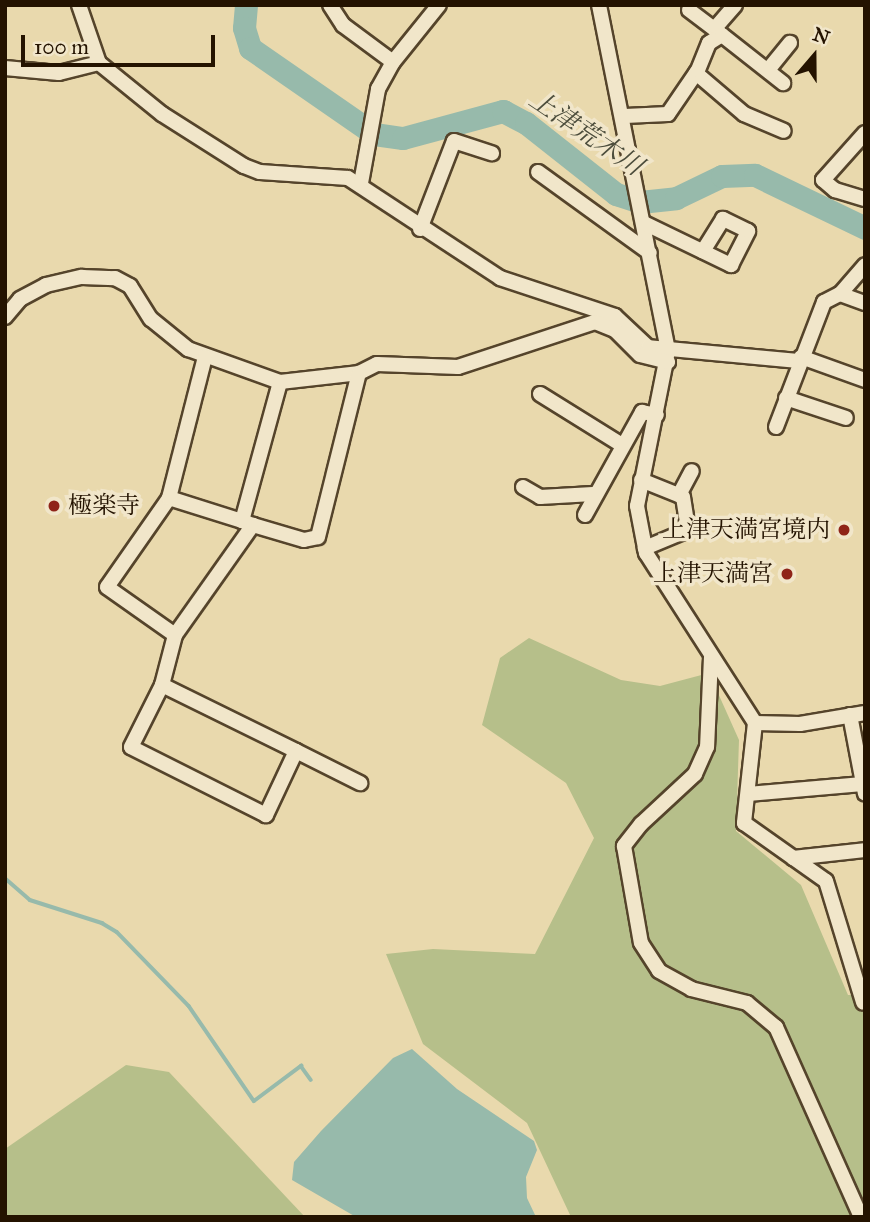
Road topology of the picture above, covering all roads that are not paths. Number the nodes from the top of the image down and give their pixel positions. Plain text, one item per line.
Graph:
1 (79, 5) edge
2 (330, 5) edge
3 (439, 5) edge
4 (600, 5) edge
5 (736, 5) edge
6 (688, 10) dead end
7 (719, 31) junction
8 (790, 43) dead end
9 (393, 62) junction
10 (99, 63) junction
11 (5, 68) edge
12 (768, 70) junction
13 (696, 73) junction
14 (783, 83) dead end
15 (625, 116) junction
16 (784, 131) dead end
17 (865, 133) edge
18 (492, 153) dead end
19 (538, 172) dead end
20 (361, 183) junction
21 (865, 199) edge
22 (645, 223) junction
23 (420, 229) junction
24 (703, 251) dead end
25 (650, 253) junction
26 (865, 265) edge
27 (840, 294) junction
28 (865, 303) edge
29 (5, 317) edge
30 (668, 356) junction
31 (205, 357) junction
32 (800, 359) junction
33 (359, 373) junction
34 (865, 380) edge
35 (280, 382) junction
36 (540, 394) dead end
37 (786, 398) junction
38 (657, 415) junction
39 (846, 418) dead end
40 (776, 428) dead end
41 (622, 445) junction
42 (692, 471) dead end
43 (641, 480) junction
44 (523, 487) dead end
45 (593, 494) junction
46 (679, 495) junction
47 (169, 498) junction
48 (584, 515) dead end
49 (247, 523) junction
50 (645, 548) junction
51 (175, 635) junction
52 (711, 657) junction
53 (162, 685) junction
54 (858, 714) edge
55 (755, 723) junction
56 (296, 751) junction
57 (360, 783) dead end
58 (864, 789) edge
59 (748, 794) junction
60 (865, 850) edge
61 (793, 858) junction
62 (863, 1002) dead end
63 (861, 1217) edge

1 - 10 street
2 - 9 street
3 - 9 street
4 - 15 street
5 - 7 street
6 - 7 street
7 - 12 street
7 - 13 street
8 - 12 street
9 - 20 street
10 - 11 street
10 - 20 street
12 - 14 street
13 - 15 street
13 - 16 street
15 - 22 street
17 - 21 street
18 - 23 street
19 - 25 street
20 - 23 street
22 - 24 street
22 - 25 street
23 - 30 street
25 - 30 street
26 - 27 street
27 - 28 street
27 - 32 street
29 - 31 street
30 - 32 street
30 - 33 street
30 - 38 street
31 - 35 street
31 - 47 street
32 - 34 street
32 - 37 street
33 - 35 street
33 - 49 street
35 - 49 street
36 - 41 street
37 - 39 street
37 - 40 street
38 - 41 street
38 - 43 street
41 - 45 street
42 - 46 street
43 - 46 street
43 - 50 street
44 - 45 street
45 - 48 street
46 - 50 street
47 - 49 street
47 - 51 street
49 - 51 street
50 - 52 street
51 - 53 street
52 - 55 street
52 - 63 street
53 - 56 street
53 - 56 street
54 - 55 street
54 - 58 street
55 - 59 street
56 - 57 street
58 - 59 street
59 - 61 street
60 - 61 street
61 - 62 street

